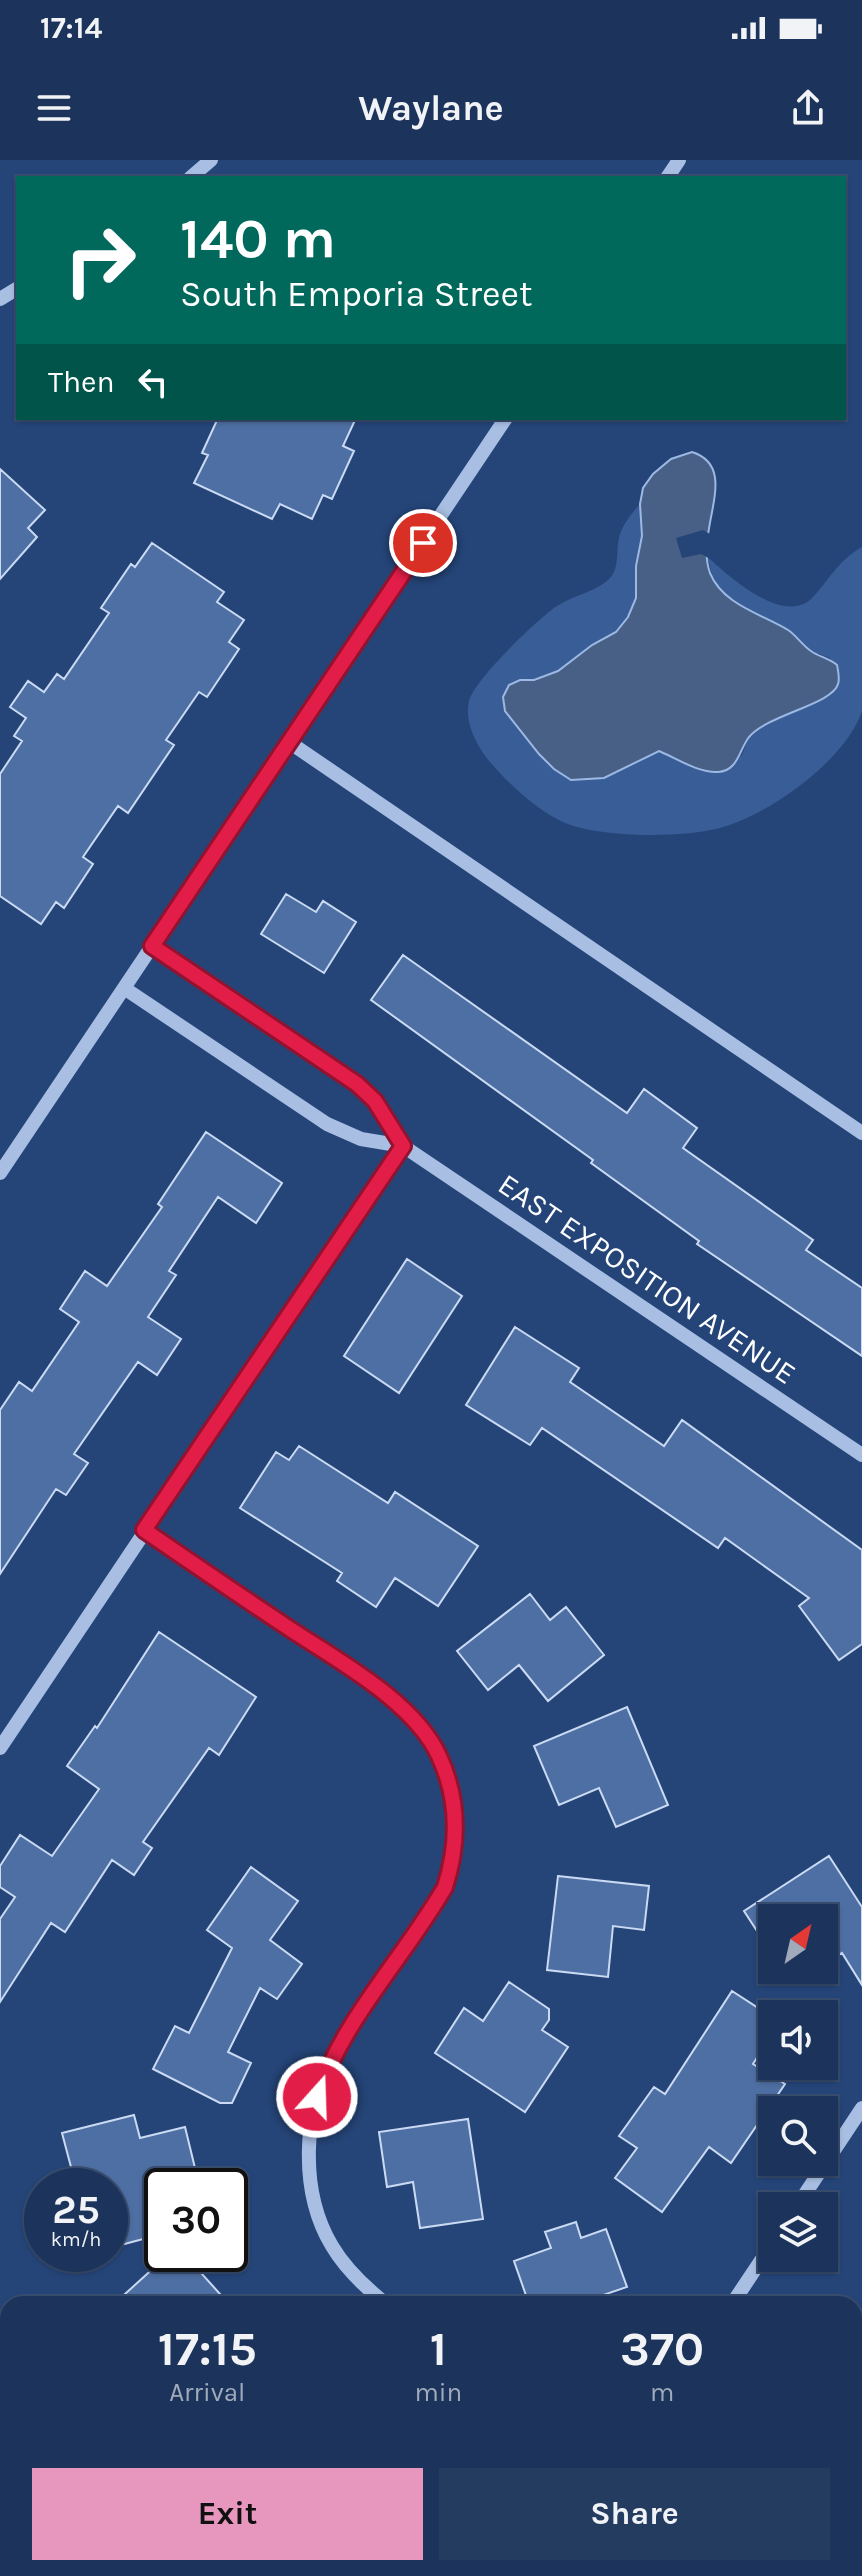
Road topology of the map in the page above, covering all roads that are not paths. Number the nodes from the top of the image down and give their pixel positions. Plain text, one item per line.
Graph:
1 (211, 160) edge
2 (192, 176) edge
3 (505, 420) edge
4 (289, 742) junction
5 (152, 946) junction
6 (124, 988) junction
7 (862, 1133) edge
8 (403, 1146) junction
9 (0, 1173) edge
10 (862, 1455) edge
11 (144, 1530) junction
12 (0, 1748) edge
13 (862, 2108) edge
14 (806, 2192) edge
15 (758, 2265) edge
16 (379, 2296) edge
17 (737, 2296) edge

1 - 2 street
3 - 4 street
4 - 5 street
4 - 7 street
5 - 6 street
5 - 8 street, EAST EXPOSITION AVENUE
6 - 8 street, EAST EXPOSITION AVENUE
6 - 9 street
8 - 10 street, EAST EXPOSITION AVENUE
8 - 11 street
11 - 12 street
11 - 16 street
13 - 14 street
15 - 17 street

